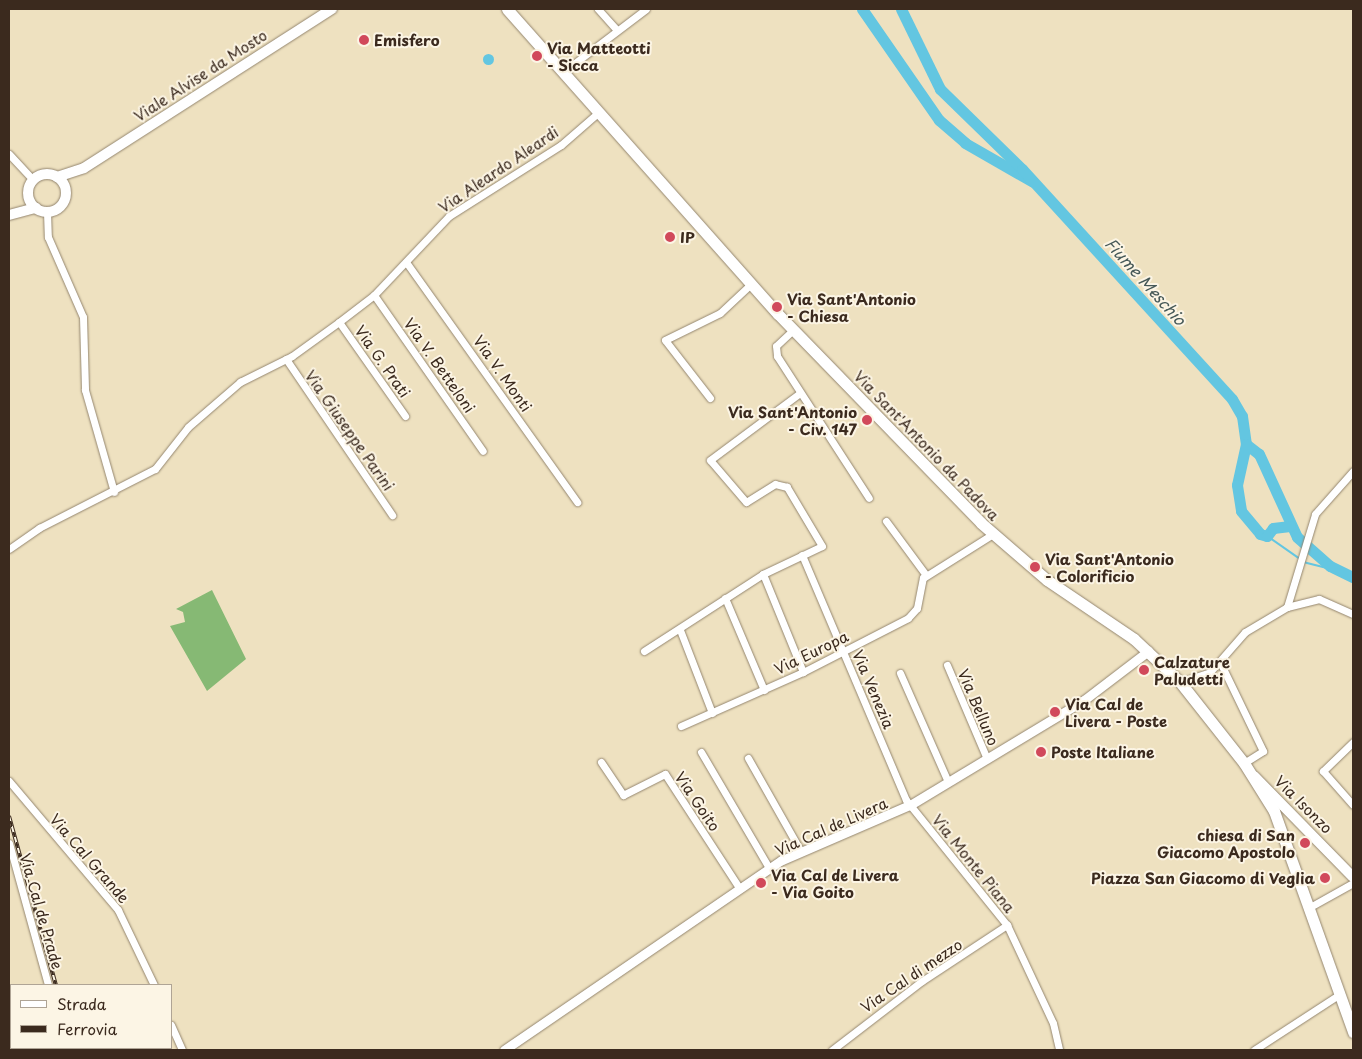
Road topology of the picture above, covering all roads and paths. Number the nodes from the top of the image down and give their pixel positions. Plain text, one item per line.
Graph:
1 (332, 9) edge
2 (507, 9) edge
3 (598, 9) edge
4 (646, 9) edge
5 (616, 29) junction
6 (563, 72) junction
7 (599, 112) junction
8 (9, 154) edge
9 (84, 168) junction
10 (57, 177) junction
11 (33, 180) junction
12 (66, 190) junction
13 (29, 196) junction
14 (36, 208) junction
15 (47, 212) junction
16 (12, 213) edge
17 (406, 262) junction
18 (751, 284) junction
19 (374, 295) junction
20 (339, 322) junction
21 (793, 330) junction
22 (286, 359) junction
23 (800, 393) junction
24 (710, 398) dead end
25 (405, 416) dead end
26 (483, 451) dead end
27 (1353, 471) edge
28 (114, 492) junction
29 (869, 498) dead end
30 (577, 502) dead end
31 (392, 515) dead end
32 (886, 521) dead end
33 (993, 534) junction
34 (9, 550) edge
35 (802, 555) junction
36 (763, 574) junction
37 (926, 576) junction
38 (725, 598) junction
39 (1287, 607) junction
40 (1353, 614) edge
41 (680, 630) junction
42 (644, 651) dead end
43 (1148, 651) junction
44 (843, 652) junction
45 (1220, 662) junction
46 (947, 665) dead end
47 (803, 672) junction
48 (900, 673) dead end
49 (1180, 682) junction
50 (764, 690) junction
51 (712, 713) junction
52 (681, 726) dead end
53 (1353, 742) edge
54 (701, 752) dead end
55 (748, 758) dead end
56 (987, 759) junction
57 (601, 762) dead end
58 (1244, 763) junction
59 (1253, 776) junction
60 (9, 781) edge
61 (948, 782) junction
62 (910, 805) junction
63 (1353, 805) edge
64 (9, 843) edge
65 (800, 850) junction
66 (769, 868) junction
67 (1353, 877) edge
68 (1353, 883) edge
69 (740, 889) junction
70 (1310, 907) junction
71 (1007, 925) junction
72 (48, 984) edge
73 (154, 984) edge
74 (1340, 994) junction
75 (172, 1027) edge
76 (1353, 1032) edge
77 (182, 1050) edge
78 (504, 1050) edge
79 (832, 1050) edge
80 (1059, 1050) edge
81 (1254, 1050) edge

1 - 9 main road, Viale Alvise da Mosto
2 - 6 main road, Via Sant'Antonio da Padova
3 - 5 street
4 - 5 street
5 - 6 street
6 - 7 main road, Via Sant'Antonio da Padova
7 - 17 street, Via Aleardo Aleardi
7 - 18 main road, Via Sant'Antonio da Padova
8 - 11 street
9 - 10 main road, Viale Alvise da Mosto
9 - 12 main road, Viale Alvise da Mosto
10 - 11 main road
10 - 12 main road
11 - 13 main road
12 - 15 main road
13 - 14 main road
13 - 16 main road
14 - 15 main road
14 - 16 main road
15 - 28 street
17 - 19 street, Via Aleardo Aleardi
17 - 30 street, Via V. Monti
18 - 21 main road, Via Sant'Antonio da Padova
18 - 24 street
19 - 20 street, Via Aleardo Aleardi
19 - 26 street, Via V. Betteloni
20 - 22 street, Via Aleardo Aleardi
20 - 25 street, Via G. Prati
21 - 23 street
21 - 33 main road, Via Sant'Antonio da Padova
22 - 28 street, Via Aleardo Aleardi
22 - 31 street, Via Giuseppe Parini
23 - 29 street
23 - 35 street
27 - 39 street
28 - 34 street
32 - 37 street
33 - 37 street
33 - 43 main road, Via Sant'Antonio da Padova
35 - 36 street
35 - 44 street, Via Venezia
36 - 38 street
36 - 47 street
37 - 44 street, Via Europa
38 - 41 street
38 - 50 street
39 - 40 street
39 - 45 street
41 - 42 street
41 - 51 street
43 - 49 main road, Via Sant'Antonio da Padova
43 - 56 street, Via Cal de Livera
44 - 47 street, Via Europa
44 - 62 street, Via Venezia
45 - 49 street
45 - 58 street
46 - 56 street, Via Belluno
47 - 50 street, Via Europa
48 - 61 street
49 - 58 main road, Via Sant'Antonio da Padova
50 - 51 street, Via Europa
51 - 52 street, Via Europa
53 - 63 street
54 - 66 street
55 - 65 street
56 - 61 street, Via Cal de Livera
57 - 69 street, Via Goito
58 - 59 main road, Via Sant'Antonio da Padova
59 - 67 main road, Via Isonzo
59 - 70 main road, Via Sant'Antonio da Padova
60 - 73 street, Via Cal Grande
61 - 62 street, Via Cal de Livera
62 - 65 street, Via Cal de Livera
62 - 71 street, Via Monte Piana
64 - 72 street, Via Cal de Prade
65 - 66 street, Via Cal de Livera
66 - 69 street, Via Cal de Livera
68 - 70 street
69 - 78 street, Via Cal de Livera
70 - 74 main road, Via Sant'Antonio da Padova
71 - 79 street, Via Cal di mezzo
71 - 80 street, Via Monte Piana
74 - 76 main road, Via Sant'Antonio da Padova
74 - 81 street
75 - 77 street

